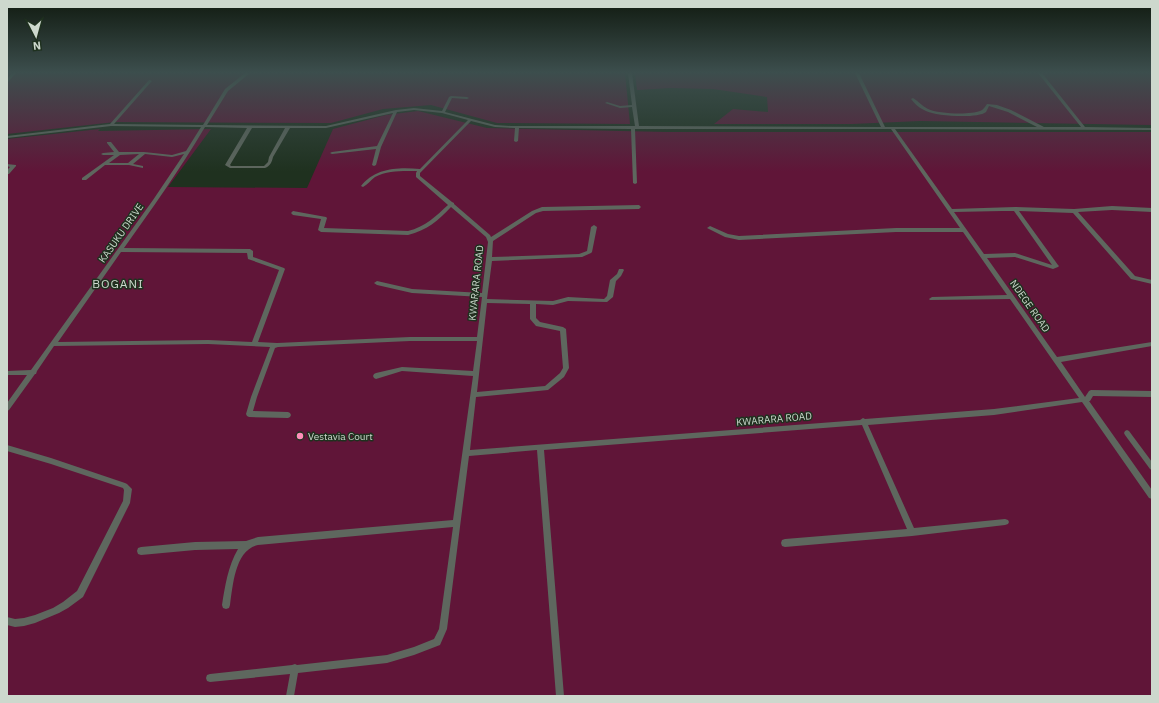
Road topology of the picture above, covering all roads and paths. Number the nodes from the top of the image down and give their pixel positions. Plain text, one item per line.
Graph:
1 (128, 106) edge
2 (217, 106) edge
3 (446, 106) edge
4 (616, 106) edge
5 (634, 106) joint
6 (873, 106) edge
7 (920, 106) edge
8 (987, 106) edge
9 (992, 106) edge
10 (1066, 106) edge
11 (396, 111) junction
12 (443, 112) junction
13 (470, 120) junction
14 (111, 125) junction
15 (206, 125) junction
16 (250, 127) junction
17 (288, 127) junction
18 (517, 127) junction
19 (883, 127) junction
20 (635, 128) junction
21 (892, 128) junction
22 (1044, 129) junction
23 (1084, 129) junction
24 (1152, 129) edge
25 (7, 137) edge
26 (516, 141) dead end
27 (109, 143) dead end
28 (379, 147) junction
29 (188, 152) junction
30 (144, 153) junction
31 (332, 153) dead end
32 (103, 154) dead end
33 (118, 154) junction
34 (104, 164) junction
35 (129, 164) junction
36 (7, 165) edge
37 (374, 165) dead end
38 (141, 168) dead end
39 (419, 170) junction
40 (7, 173) edge
41 (84, 180) dead end
42 (635, 183) dead end
43 (363, 186) dead end
44 (452, 204) junction
45 (640, 207) dead end
46 (1015, 209) junction
47 (1152, 210) edge
48 (952, 211) junction
49 (1074, 211) junction
50 (293, 213) dead end
51 (594, 227) dead end
52 (710, 228) dead end
53 (965, 230) junction
54 (490, 240) junction
55 (121, 250) junction
56 (983, 256) junction
57 (489, 259) junction
58 (621, 270) dead end
59 (377, 282) dead end
60 (1152, 282) edge
61 (1012, 297) junction
62 (484, 298) junction
63 (932, 299) dead end
64 (532, 302) junction
65 (480, 339) junction
66 (54, 344) junction
67 (254, 344) junction
68 (1152, 344) edge
69 (277, 345) junction
70 (1056, 360) junction
71 (34, 372) junction
72 (7, 373) edge
73 (476, 374) junction
74 (376, 376) dead end
75 (1152, 394) edge
76 (473, 395) junction
77 (1083, 399) junction
78 (7, 408) edge
79 (288, 415) dead end
80 (863, 421) junction
81 (1128, 433) dead end
82 (540, 447) junction
83 (7, 448) edge
84 (466, 453) junction
85 (1152, 467) edge
86 (1152, 496) edge
87 (1005, 522) dead end
88 (457, 523) junction
89 (912, 532) junction
90 (785, 543) dead end
91 (246, 545) junction
92 (141, 551) dead end
93 (226, 605) dead end
94 (7, 621) edge
95 (295, 668) junction
96 (210, 678) dead end
97 (290, 696) edge
98 (560, 696) edge

1 - 14 street
2 - 15 street, KASUKU DRIVE
3 - 12 street
4 - 5 street
5 - 20 street
6 - 19 street
7 - 8 street
9 - 22 street
10 - 23 street
11 - 12 street
11 - 17 street
11 - 28 street
12 - 13 street
13 - 18 street
13 - 39 street
14 - 15 street
14 - 25 street
15 - 16 street
15 - 29 street, KASUKU DRIVE
16 - 17 street
16 - 17 street
18 - 20 street
18 - 26 street
19 - 20 street
19 - 21 street
20 - 42 street
21 - 22 street
21 - 48 street, NDEGE ROAD
22 - 23 street
23 - 24 street
27 - 33 street
28 - 31 street
28 - 37 street
29 - 30 street
29 - 55 street, KASUKU DRIVE
30 - 33 street
30 - 35 street
32 - 33 street
33 - 34 street
34 - 35 street
34 - 41 street
35 - 38 street
36 - 40 street
39 - 43 street
39 - 44 street, KWARARA ROAD
44 - 50 street
44 - 54 street, KWARARA ROAD
45 - 54 street
46 - 48 street
46 - 49 street
46 - 56 street
47 - 49 street
48 - 53 street, NDEGE ROAD
49 - 60 street
51 - 57 street
52 - 53 street
53 - 56 street, NDEGE ROAD
54 - 57 street, KWARARA ROAD
55 - 66 street, KASUKU DRIVE
55 - 67 street
56 - 61 street, NDEGE ROAD
57 - 62 street, KWARARA ROAD
58 - 64 street
59 - 62 street
61 - 63 street
61 - 70 street, NDEGE ROAD
62 - 64 street
62 - 65 street, KWARARA ROAD
64 - 76 street
65 - 69 street
65 - 73 street, KWARARA ROAD
66 - 67 street
66 - 71 street, KASUKU DRIVE
67 - 69 street
68 - 70 street
69 - 79 street
70 - 77 street, NDEGE ROAD
71 - 72 street
71 - 78 street, KASUKU DRIVE
73 - 74 street
73 - 76 street, KWARARA ROAD
75 - 77 street, KWARARA ROAD
76 - 84 street, KWARARA ROAD
77 - 80 street, KWARARA ROAD
77 - 86 street, NDEGE ROAD
80 - 82 street, KWARARA ROAD
80 - 89 street
81 - 85 street
82 - 84 street, KWARARA ROAD
82 - 98 street
83 - 94 street
84 - 88 street, KWARARA ROAD
87 - 89 street
88 - 91 street
88 - 95 street, KWARARA ROAD
89 - 90 street
91 - 92 street
91 - 93 street
95 - 96 street
95 - 97 street

